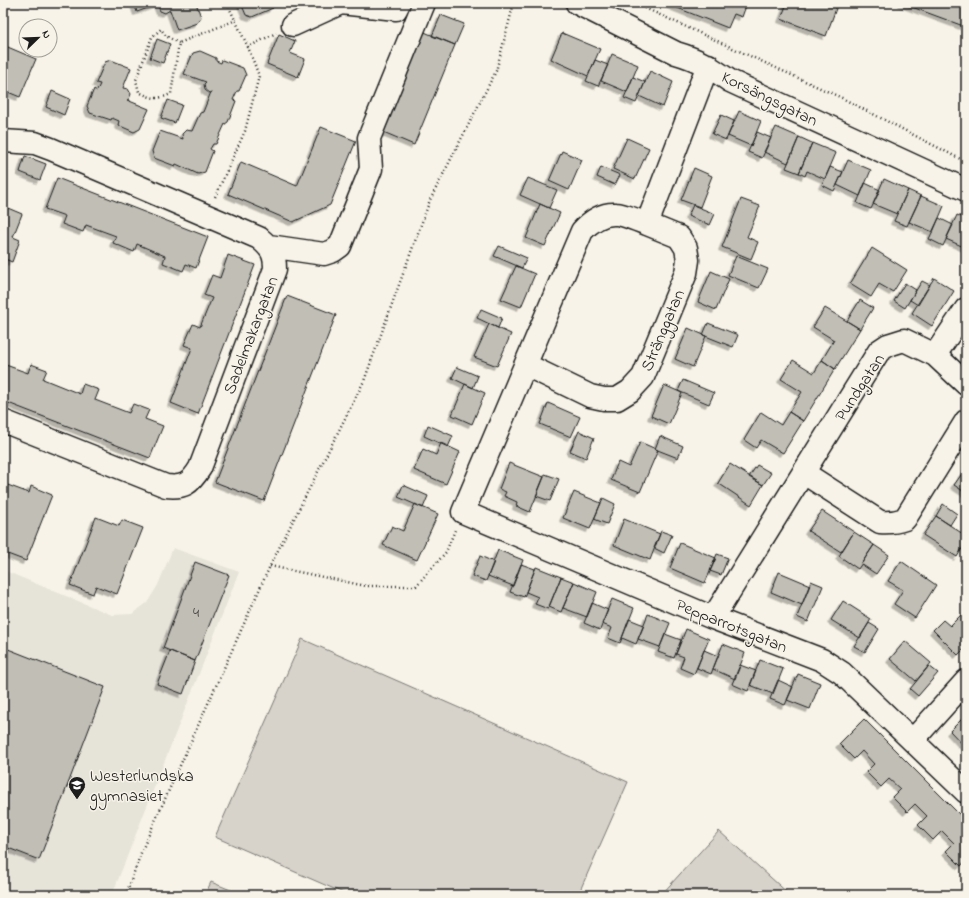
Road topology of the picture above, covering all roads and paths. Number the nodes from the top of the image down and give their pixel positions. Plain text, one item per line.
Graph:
1 (9, 3) edge
2 (227, 3) edge
3 (400, 3) edge
4 (424, 3) edge
5 (514, 3) edge
6 (577, 3) edge
7 (634, 3) edge
8 (3, 19) edge
9 (236, 20) junction
10 (293, 25) joint
11 (179, 43) junction
12 (248, 47) junction
13 (708, 65) junction
14 (3, 141) edge
15 (966, 162) edge
16 (965, 188) edge
17 (207, 216) junction
18 (647, 224) junction
19 (269, 246) junction
20 (966, 308) edge
21 (935, 355) junction
22 (526, 365) junction
23 (966, 384) edge
24 (3, 421) edge
25 (966, 421) edge
26 (804, 473) junction
27 (463, 512) junction
28 (270, 566) junction
29 (713, 618) junction
30 (966, 681) edge
31 (913, 740) junction
32 (966, 792) edge
33 (126, 895) edge

1 - 8 path
2 - 9 path
3 - 10 street
4 - 19 street
5 - 28 path
6 - 13 street, Korsängsgatan
7 - 15 path
9 - 11 path
9 - 12 path
10 - 12 path
11 - 11 path
12 - 17 path
13 - 16 street, Korsängsgatan
13 - 18 street
14 - 17 street
17 - 19 street
18 - 22 street, Stränggatan
18 - 22 street, Stränggatan
19 - 24 street, Sadelmakargatan
20 - 21 street
21 - 23 street, Pundgatan
21 - 26 street, Pundgatan
22 - 27 street, Stränggatan
25 - 26 street
26 - 29 street, Pundgatan
27 - 28 path
27 - 29 street, Pepparrotsgatan
28 - 33 path
29 - 31 street, Pepparrotsgatan
30 - 31 street
31 - 32 street, Pepparrotsgatan

